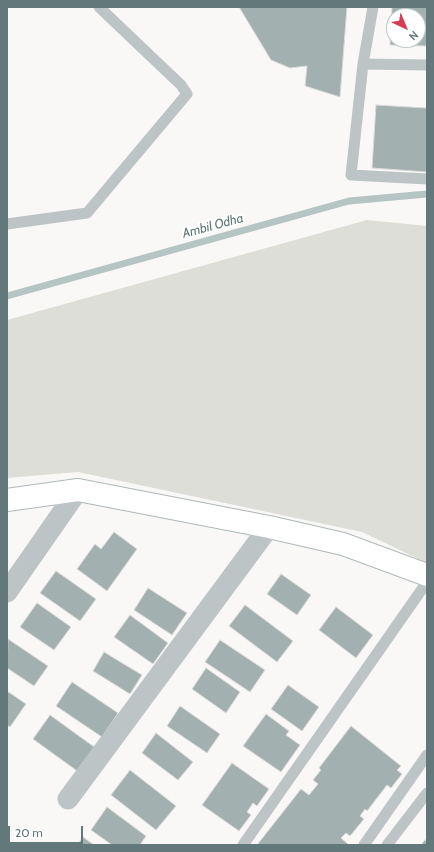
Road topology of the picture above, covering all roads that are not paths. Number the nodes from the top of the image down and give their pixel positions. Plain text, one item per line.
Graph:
1 (99, 7) edge
2 (374, 7) edge
3 (363, 64) junction
4 (427, 65) edge
5 (427, 180) edge
6 (7, 224) edge
7 (78, 490) junction
8 (7, 500) edge
9 (269, 527) junction
10 (427, 575) edge
11 (427, 582) edge
12 (7, 592) edge
13 (427, 755) edge
14 (427, 795) edge
15 (68, 799) dead end
16 (243, 845) edge
17 (364, 845) edge
18 (387, 845) edge

1 - 6 lane
2 - 3 lane
3 - 4 lane
3 - 5 lane
7 - 8 street
7 - 9 street
7 - 12 street
9 - 10 street
9 - 15 street
11 - 16 lane
13 - 17 lane
14 - 18 lane

